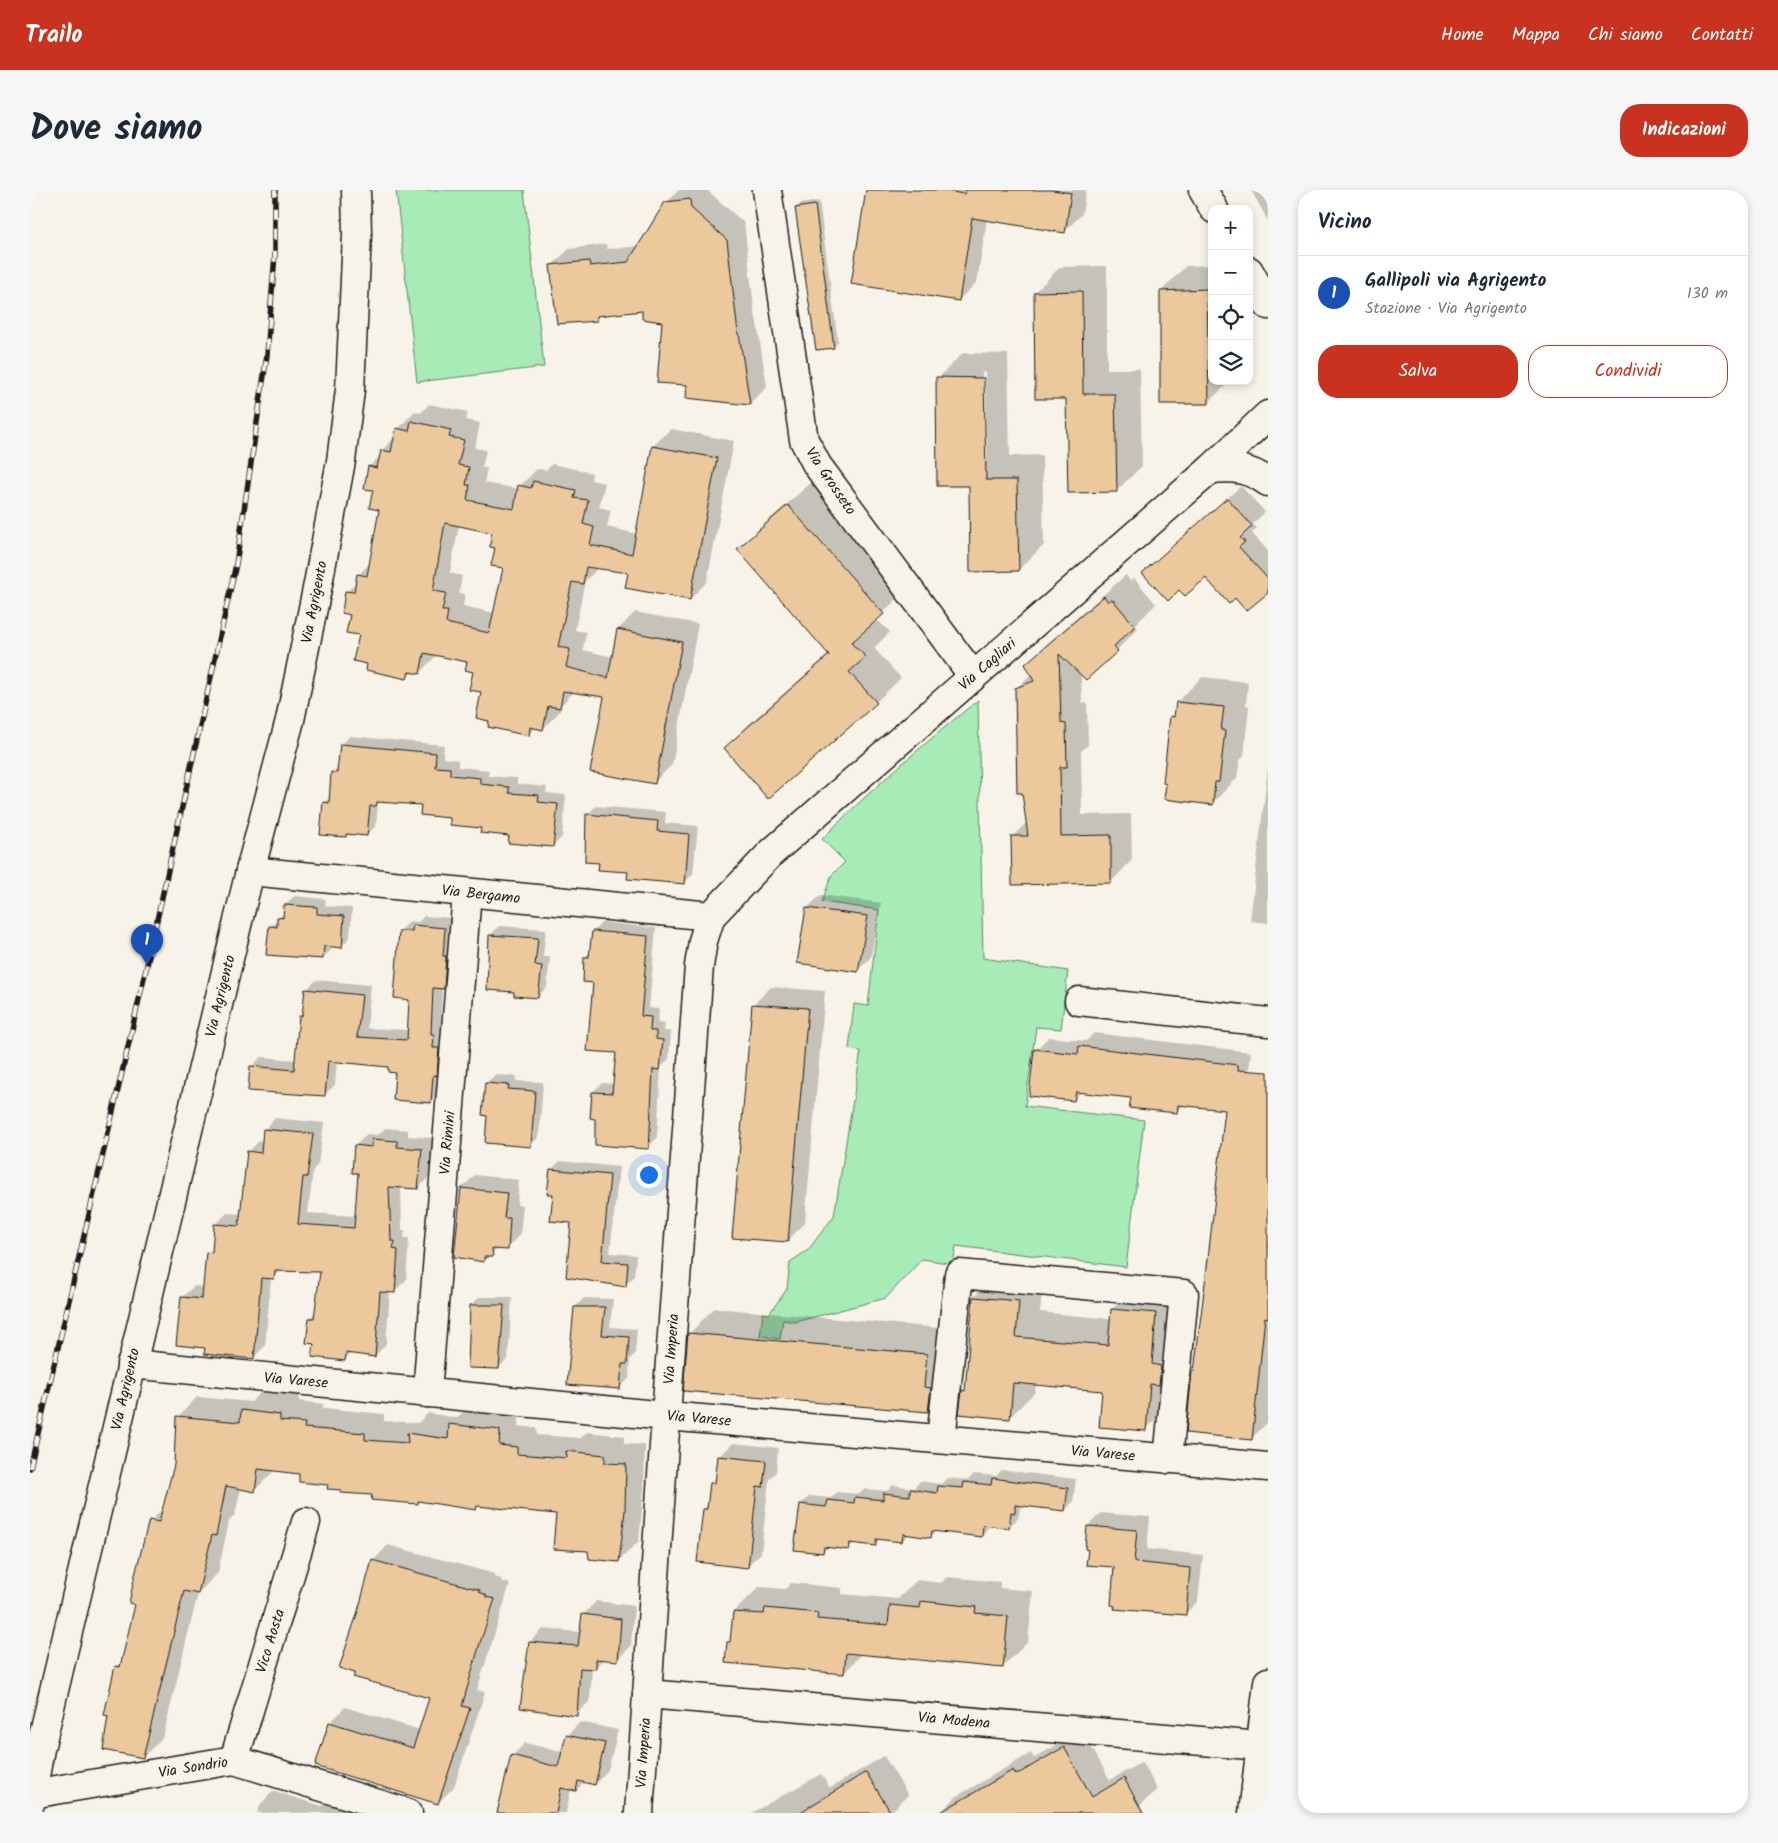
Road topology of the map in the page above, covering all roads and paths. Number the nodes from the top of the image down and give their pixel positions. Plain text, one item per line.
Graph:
1 (356, 190) edge
2 (767, 190) edge
3 (1203, 190) edge
4 (1212, 205) edge
5 (1253, 278) edge
6 (1268, 305) edge
7 (1268, 415) edge
8 (1211, 470) junction
9 (1268, 482) edge
10 (972, 676) junction
11 (250, 871) junction
12 (467, 893) junction
13 (711, 916) junction
14 (1079, 1001) dead end
15 (1268, 1022) edge
16 (131, 1364) junction
17 (427, 1392) junction
18 (666, 1416) junction
19 (941, 1439) junction
20 (1168, 1458) junction
21 (1268, 1467) edge
22 (306, 1522) dead end
23 (1268, 1682) edge
24 (647, 1694) junction
25 (1266, 1711) edge
26 (1264, 1746) edge
27 (234, 1760) junction
28 (31, 1799) edge
29 (408, 1813) edge
30 (640, 1813) edge
31 (1253, 1813) edge

1 - 11 street, Via Agrigento
2 - 10 street, Via Grosseto
3 - 4 street
5 - 6 street
7 - 8 street, Via Cagliari
8 - 9 street
8 - 10 street, Via Cagliari
10 - 13 street, Via Cagliari
11 - 12 street, Via Bergamo
11 - 16 street, Via Agrigento
12 - 13 street, Via Bergamo
12 - 17 street, Via Rimini
13 - 18 street, Via Imperia
14 - 15 street
16 - 17 street, Via Varese
16 - 28 street, Via Agrigento
17 - 18 street, Via Varese
18 - 19 street, Via Varese
18 - 24 street, Via Imperia
19 - 20 street, Via Varese
19 - 20 street
20 - 21 street, Via Varese
22 - 27 street, Vico Aosta
23 - 25 street
24 - 26 street, Via Modena
24 - 30 street, Via Imperia
25 - 26 street
26 - 31 street
27 - 28 street, Via Sondrio
27 - 29 street, Via Sondrio

